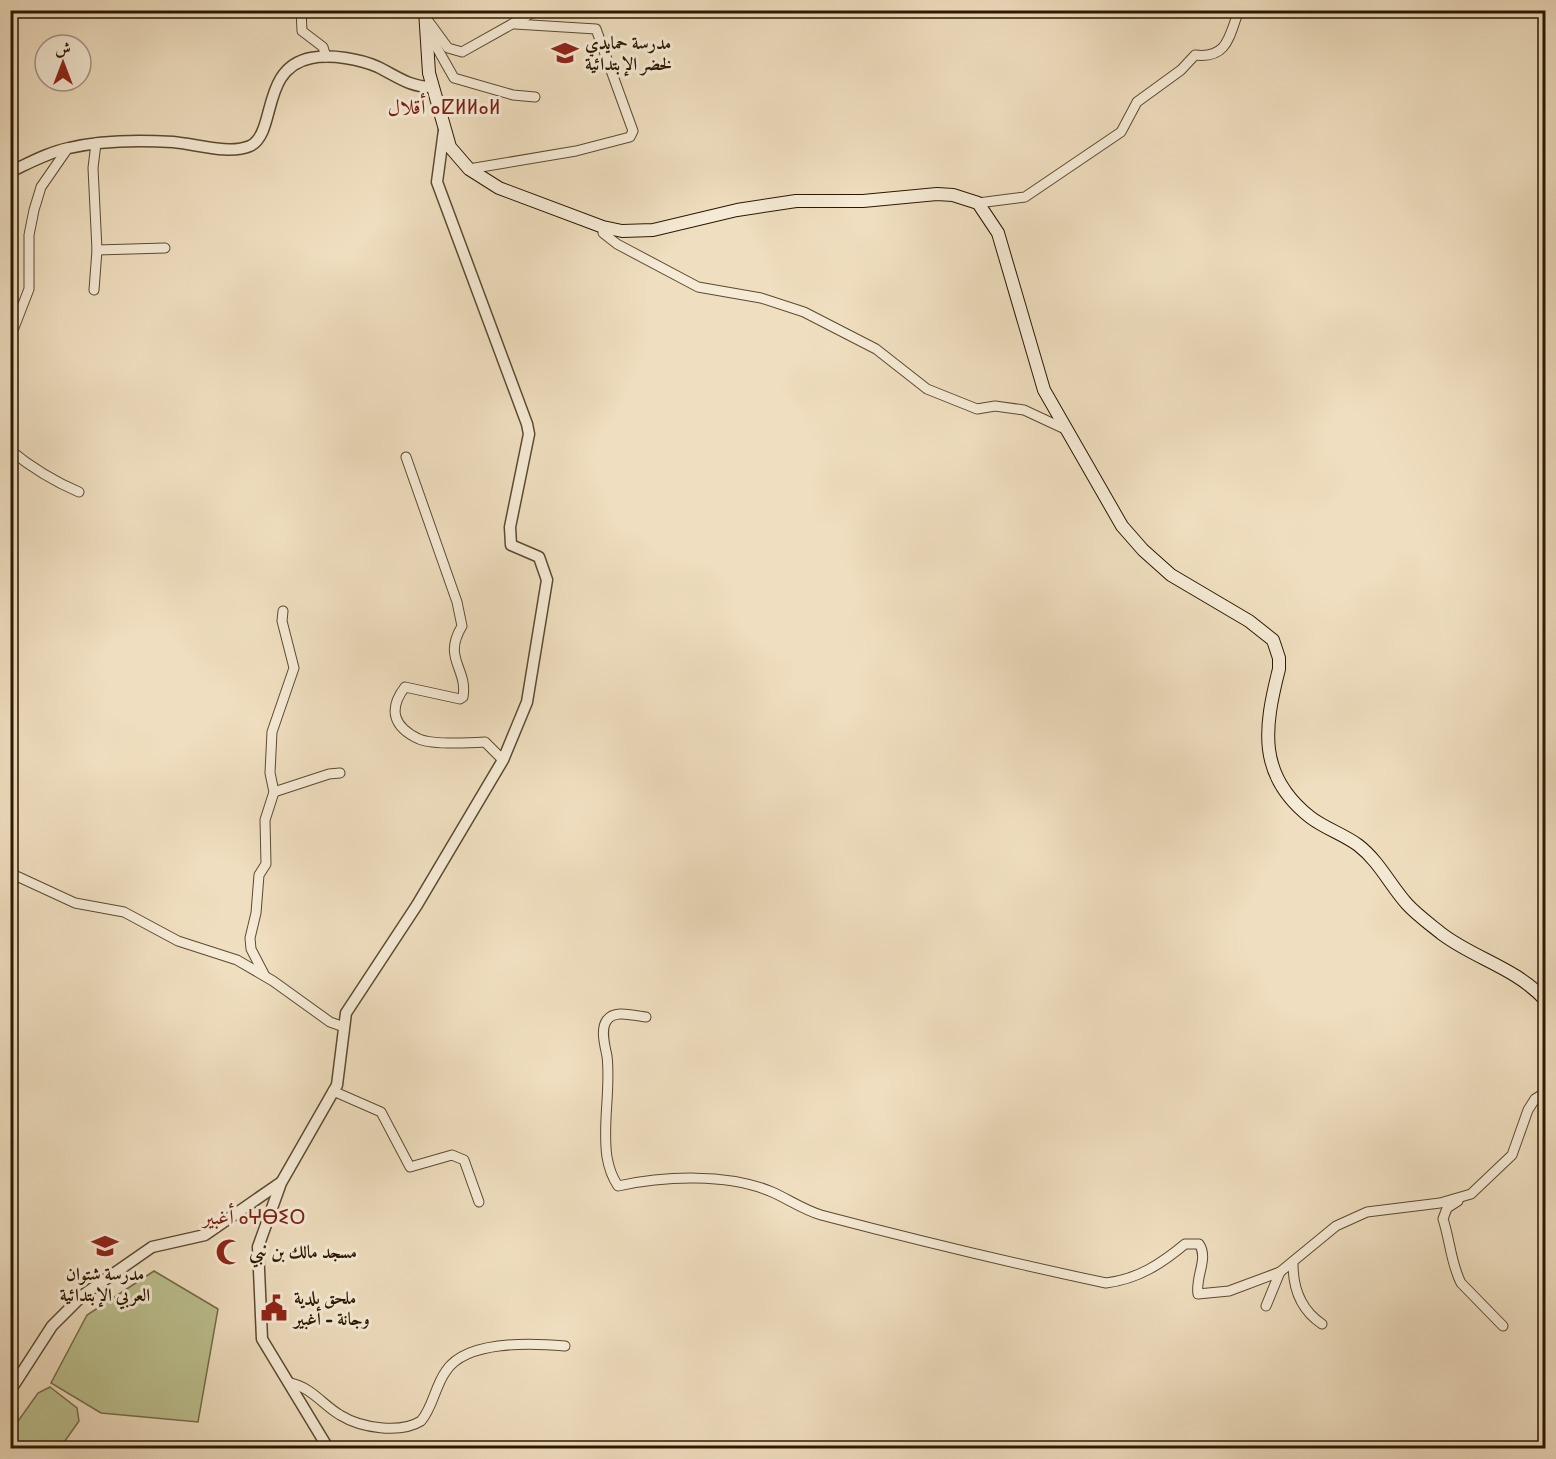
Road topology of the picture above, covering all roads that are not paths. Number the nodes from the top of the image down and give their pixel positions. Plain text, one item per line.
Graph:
1 (301, 10) edge
2 (537, 10) edge
3 (1239, 10) edge
4 (426, 20) edge
5 (515, 24) junction
6 (326, 57) junction
7 (432, 87) junction
8 (535, 97) dead end
9 (444, 130) junction
10 (96, 144) junction
11 (68, 148) junction
12 (469, 169) junction
13 (10, 172) edge
14 (978, 203) junction
15 (603, 227) junction
16 (165, 248) dead end
17 (97, 250) junction
18 (94, 290) dead end
19 (10, 338) edge
20 (1067, 430) junction
21 (10, 450) edge
22 (406, 457) dead end
23 (79, 492) dead end
24 (283, 611) dead end
25 (503, 760) junction
26 (340, 773) dead end
27 (274, 792) junction
28 (10, 873) edge
29 (265, 976) junction
30 (1545, 1000) edge
31 (646, 1017) dead end
32 (344, 1027) junction
33 (333, 1091) junction
34 (1545, 1092) edge
35 (280, 1183) junction
36 (1465, 1197) junction
37 (479, 1202) dead end
38 (1293, 1264) junction
39 (1280, 1272) junction
40 (1266, 1306) dead end
41 (1322, 1324) dead end
42 (1503, 1326) dead end
43 (565, 1346) dead end
44 (290, 1383) junction
45 (10, 1391) edge
46 (328, 1449) edge

1 - 6 street
2 - 5 street
3 - 14 street
4 - 5 street
4 - 7 main road
4 - 8 street
5 - 12 street
6 - 7 street
6 - 10 street
7 - 9 main road
9 - 12 main road
9 - 25 street
10 - 11 street
10 - 17 street
11 - 13 street
11 - 19 street
12 - 15 main road
14 - 15 main road
14 - 20 main road
15 - 20 street
16 - 17 street
17 - 18 street
20 - 30 main road
21 - 23 street
22 - 25 street
24 - 27 street
25 - 32 street
26 - 27 street
27 - 29 street
28 - 29 street
29 - 32 street
31 - 39 street
32 - 33 street
33 - 35 street
33 - 37 street
34 - 36 street
35 - 44 street
35 - 45 street
36 - 38 street
36 - 42 street
38 - 39 street
38 - 41 street
39 - 40 street
43 - 44 street
44 - 46 street

